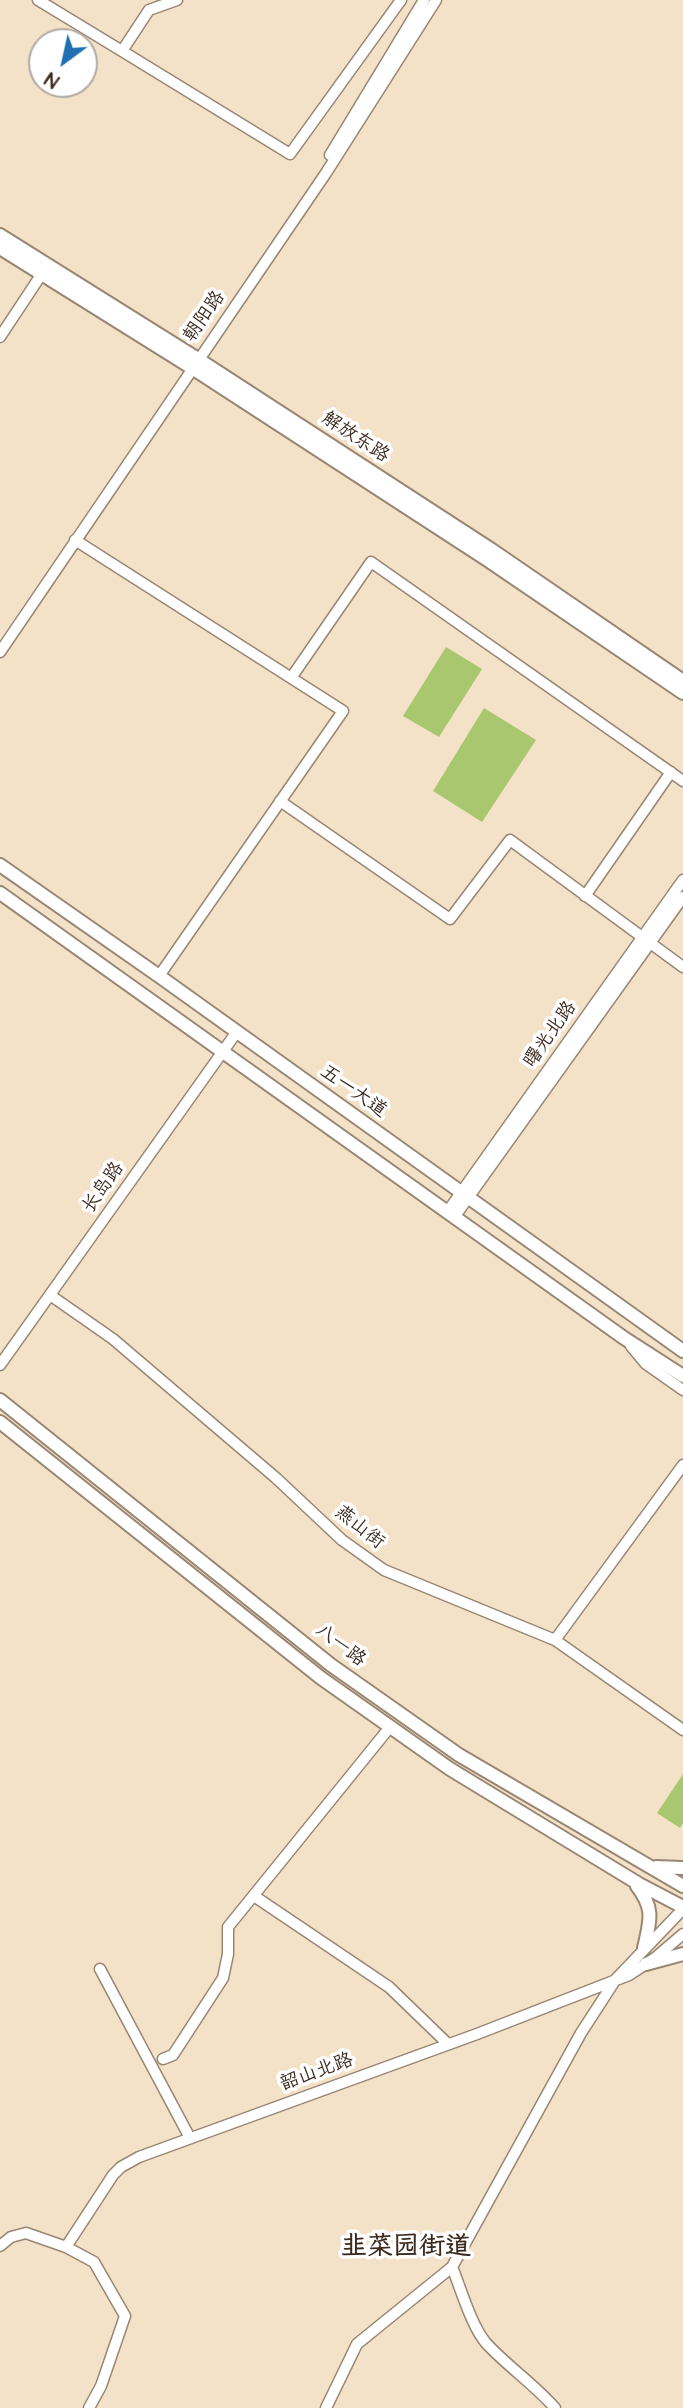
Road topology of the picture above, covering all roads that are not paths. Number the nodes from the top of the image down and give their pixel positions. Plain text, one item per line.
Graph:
1 (38, 0) edge
2 (177, 0) edge
3 (401, 0) edge
4 (424, 0) edge
5 (436, 0) edge
6 (156, 3) edge
7 (122, 51) junction
8 (0, 235) edge
9 (0, 248) edge
10 (44, 271) junction
11 (0, 337) edge
12 (192, 362) junction
13 (75, 540) junction
14 (0, 641) edge
15 (0, 652) edge
16 (291, 678) junction
17 (683, 681) edge
18 (683, 693) edge
19 (671, 772) junction
20 (683, 780) edge
21 (280, 801) junction
22 (0, 865) edge
23 (683, 880) edge
24 (0, 893) edge
25 (585, 895) junction
26 (683, 897) edge
27 (646, 940) junction
28 (683, 967) edge
29 (159, 976) junction
30 (236, 1032) junction
31 (223, 1051) junction
32 (465, 1195) junction
33 (452, 1214) junction
34 (50, 1295) junction
35 (624, 1338) junction
36 (683, 1351) edge
37 (0, 1365) edge
38 (683, 1376) edge
39 (683, 1390) edge
40 (0, 1400) edge
41 (0, 1422) edge
42 (683, 1465) edge
43 (555, 1640) junction
44 (390, 1727) junction
45 (683, 1730) edge
46 (645, 1863) junction
47 (683, 1868) edge
48 (633, 1880) junction
49 (683, 1886) edge
50 (254, 1896) junction
51 (683, 1908) edge
52 (683, 1934) edge
53 (644, 1948) junction
54 (683, 1954) edge
55 (646, 1964) junction
56 (100, 1969) dead end
57 (616, 1979) junction
58 (447, 2044) junction
59 (163, 2059) dead end
60 (190, 2138) junction
61 (0, 2246) edge
62 (66, 2246) junction
63 (452, 2267) junction
64 (89, 2408) edge
65 (326, 2408) edge
66 (555, 2408) edge

1 - 7 street
2 - 6 street
3 - 7 street
4 - 12 street, 朝阳路
5 - 12 street, 朝阳路
6 - 7 street
8 - 10 main road, 解放东路
9 - 10 main road, 解放东路
10 - 11 street
10 - 12 main road, 解放东路
12 - 13 street, 朝阳路
12 - 14 street, 朝阳路
12 - 17 main road, 解放东路
12 - 18 main road, 解放东路
13 - 15 street, 朝阳路
13 - 16 street
16 - 19 street
16 - 21 street
19 - 20 street
19 - 25 street
21 - 25 street
21 - 29 street
22 - 29 main road, 五一大道
23 - 27 street, 曙光北路
24 - 31 main road
25 - 27 street
26 - 27 street, 曙光北路
27 - 28 street
27 - 32 street, 曙光北路
29 - 30 main road, 五一大道
30 - 31 street, 长岛路
30 - 32 main road, 五一大道
31 - 33 main road
31 - 34 street, 长岛路
32 - 33 street, 曙光北路
32 - 36 main road, 五一大道
33 - 35 main road
34 - 37 street, 长岛路
34 - 43 street, 燕山街
35 - 38 main road
35 - 39 street
40 - 46 main road, 八一路
41 - 44 main road, 八一路
42 - 43 street
43 - 45 street, 燕山街
44 - 48 main road, 八一路
44 - 50 street
46 - 47 main road
46 - 49 main road, 八一路
48 - 51 main road, 八一路
48 - 53 main road
50 - 58 street
50 - 59 street
51 - 53 street, 韶山北路
52 - 55 street, 韶山北路
53 - 57 street, 韶山北路
54 - 55 main road
55 - 57 street, 韶山北路
56 - 60 street
57 - 58 street, 韶山北路
57 - 63 street
58 - 60 street, 韶山北路
60 - 62 street, 韶山北路
61 - 62 street
62 - 64 street
63 - 65 street
63 - 66 street

